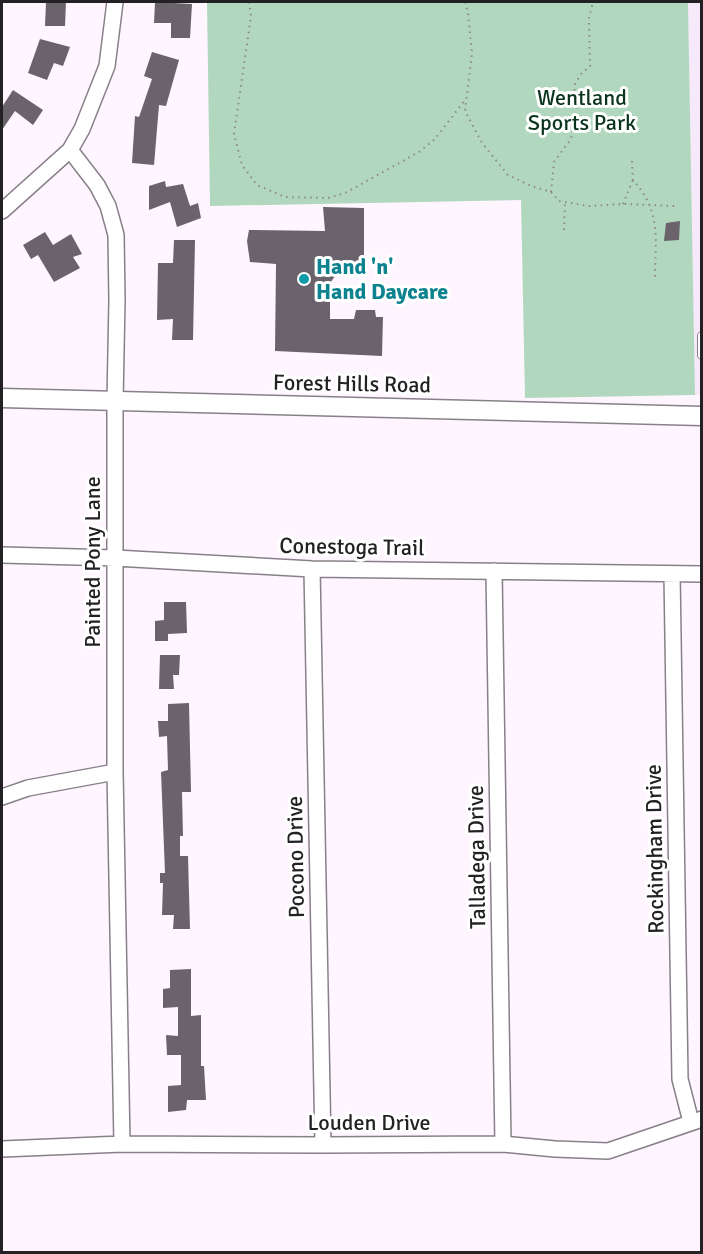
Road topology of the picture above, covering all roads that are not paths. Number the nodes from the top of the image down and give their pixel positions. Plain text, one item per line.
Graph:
1 (115, 2) edge
2 (70, 150) junction
3 (2, 211) edge
4 (702, 336) edge
5 (702, 355) edge
6 (2, 398) edge
7 (115, 401) junction
8 (702, 416) edge
9 (2, 555) edge
10 (115, 558) junction
11 (312, 569) junction
12 (494, 570) junction
13 (672, 574) junction
14 (702, 574) edge
15 (115, 772) junction
16 (2, 797) edge
17 (696, 1120) edge
18 (122, 1144) junction
19 (502, 1144) junction
20 (323, 1145) junction
21 (2, 1149) edge

1 - 2 street
2 - 3 street
2 - 7 street, Painted Pony Lane
4 - 5 lane
6 - 7 street, Forest Hills Road
7 - 8 street, Forest Hills Road
7 - 10 street, Painted Pony Lane
9 - 10 street, Conestoga Trail
10 - 11 street, Conestoga Trail
10 - 15 street, Painted Pony Lane
11 - 12 street, Conestoga Trail
11 - 20 street, Pocono Drive
12 - 13 street, Conestoga Trail
12 - 19 street, Talladega Drive
13 - 14 street, Conestoga Trail
13 - 17 street, Rockingham Drive
15 - 16 street
15 - 18 street, Painted Pony Lane
17 - 19 street, Louden Drive
18 - 20 street, Louden Drive
18 - 21 street, Louden Drive
19 - 20 street, Louden Drive

